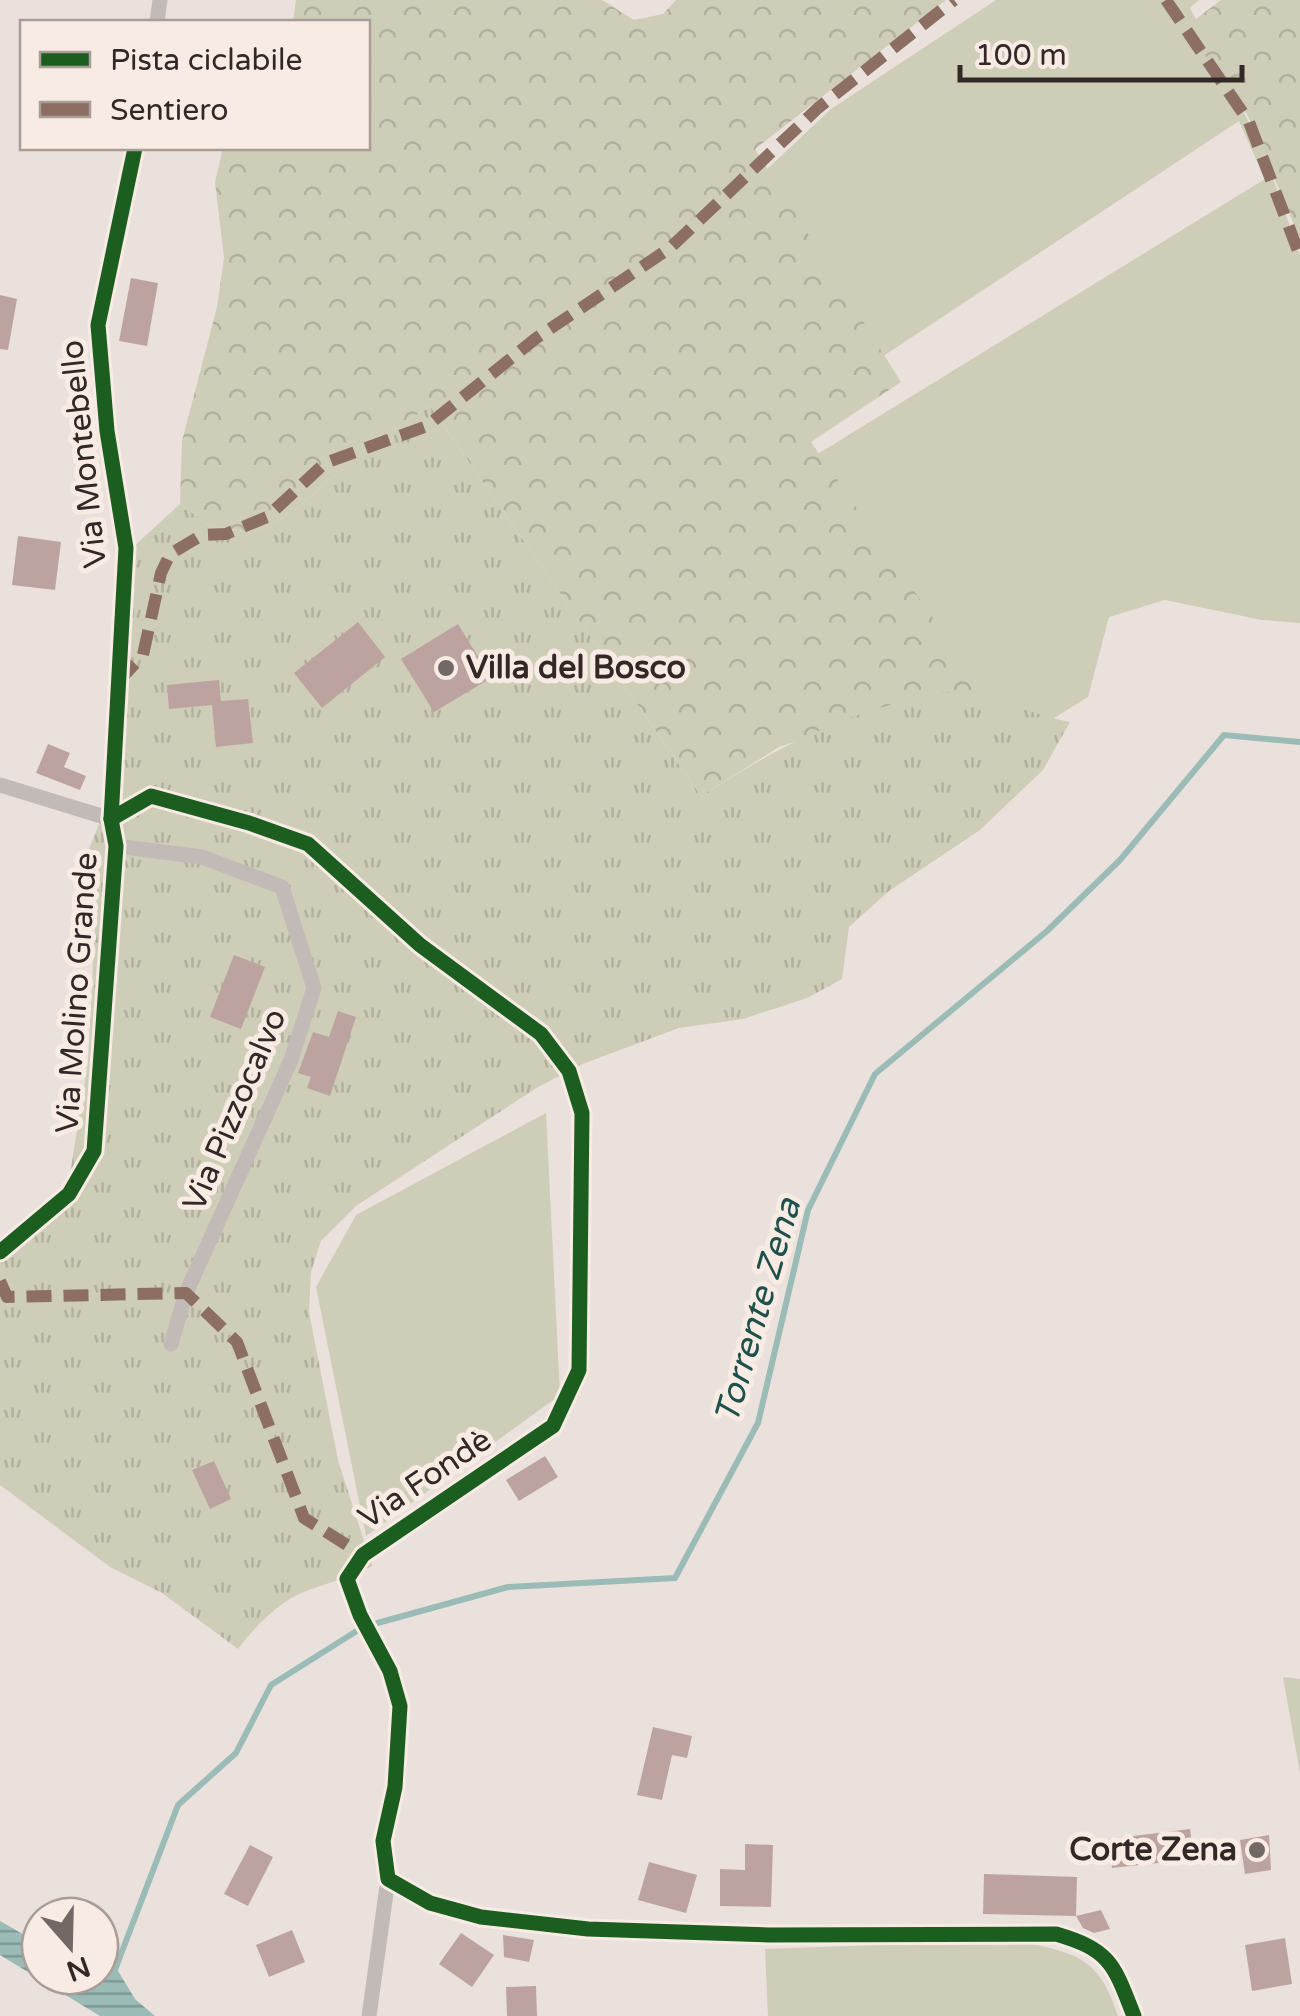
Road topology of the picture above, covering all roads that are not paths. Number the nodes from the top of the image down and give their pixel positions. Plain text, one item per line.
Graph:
1 (135, 150) edge
2 (0, 785) edge
3 (111, 819) junction
4 (116, 846) junction
5 (0, 1252) edge
6 (171, 1344) dead end
7 (388, 1879) junction
8 (369, 2016) edge
9 (1134, 2016) edge

1 - 3 street, Via Montebello
2 - 3 street
3 - 4 street, Via Molino Grande
3 - 7 street, Via Fondè
4 - 5 street, Via Molino Grande
4 - 6 street, Via Pizzocalvo
7 - 8 street, Via Fondè
7 - 9 street

